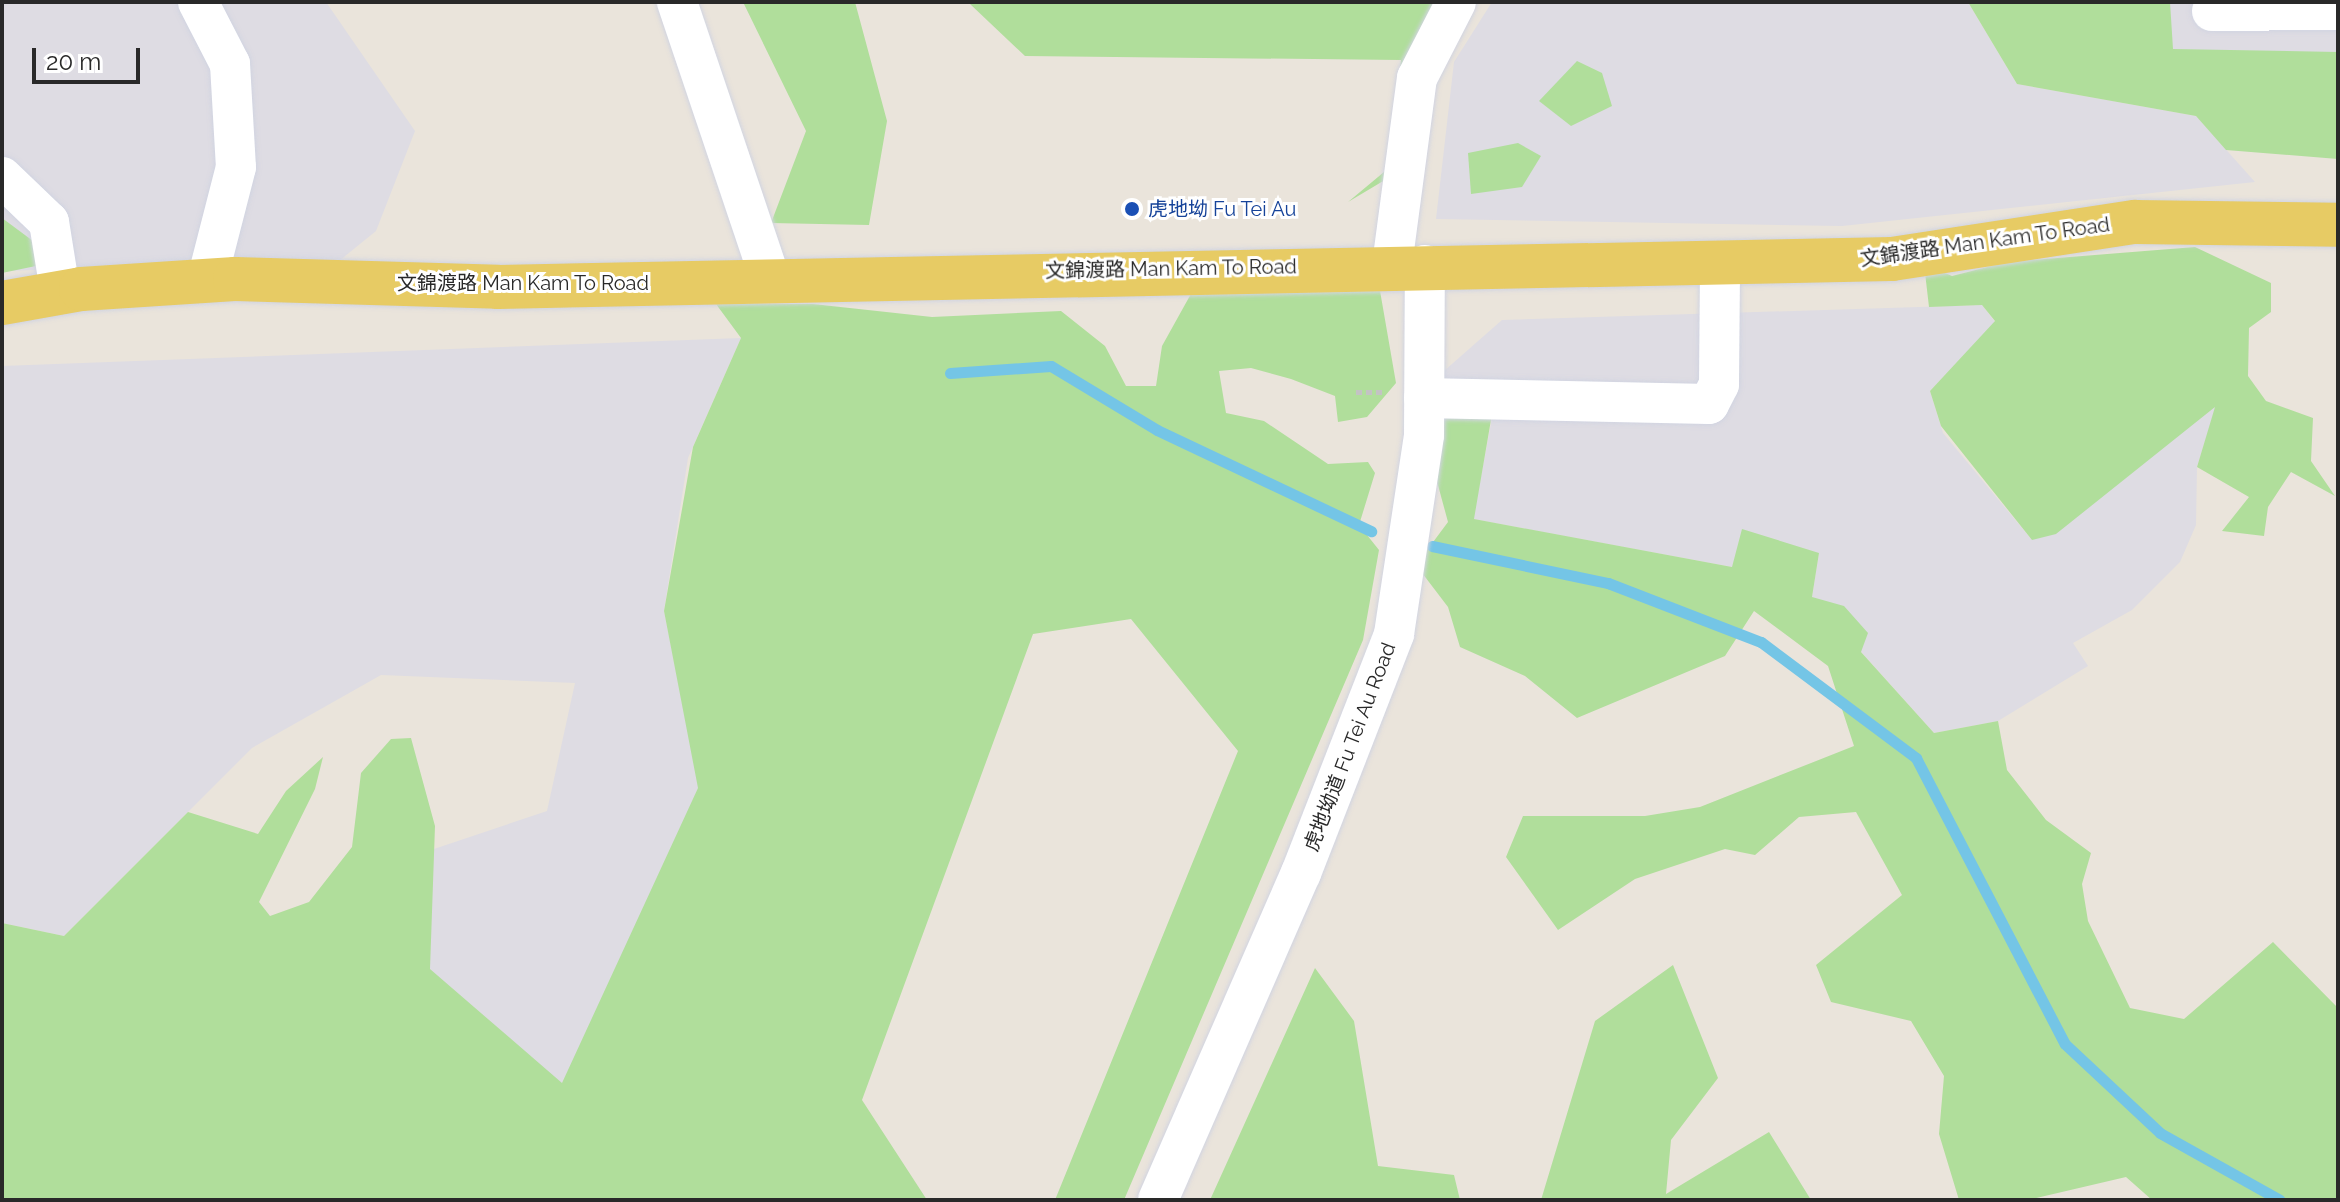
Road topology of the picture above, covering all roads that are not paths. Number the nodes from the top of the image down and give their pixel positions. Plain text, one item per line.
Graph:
1 (198, 2) edge
2 (677, 2) edge
3 (1456, 2) edge
4 (2338, 10) edge
5 (2212, 11) dead end
6 (2, 177) edge
7 (2338, 225) edge
8 (1720, 264) junction
9 (1409, 265) junction
10 (770, 279) junction
11 (207, 280) junction
12 (60, 291) junction
13 (2, 303) edge
14 (1424, 398) junction
15 (1158, 1200) edge

1 - 11 street
2 - 10 street
3 - 9 street, 虎地坳道 Fu Tei Au Road
4 - 5 street
6 - 12 street
7 - 8 main road, 文錦渡路 Man Kam To Road
8 - 9 main road, 文錦渡路 Man Kam To Road
8 - 14 street
9 - 10 main road, 文錦渡路 Man Kam To Road
9 - 14 street, 虎地坳道 Fu Tei Au Road
10 - 11 main road, 文錦渡路 Man Kam To Road
11 - 12 main road, 文錦渡路 Man Kam To Road
12 - 13 main road, 文錦渡路 Man Kam To Road
14 - 15 street, 虎地坳道 Fu Tei Au Road

